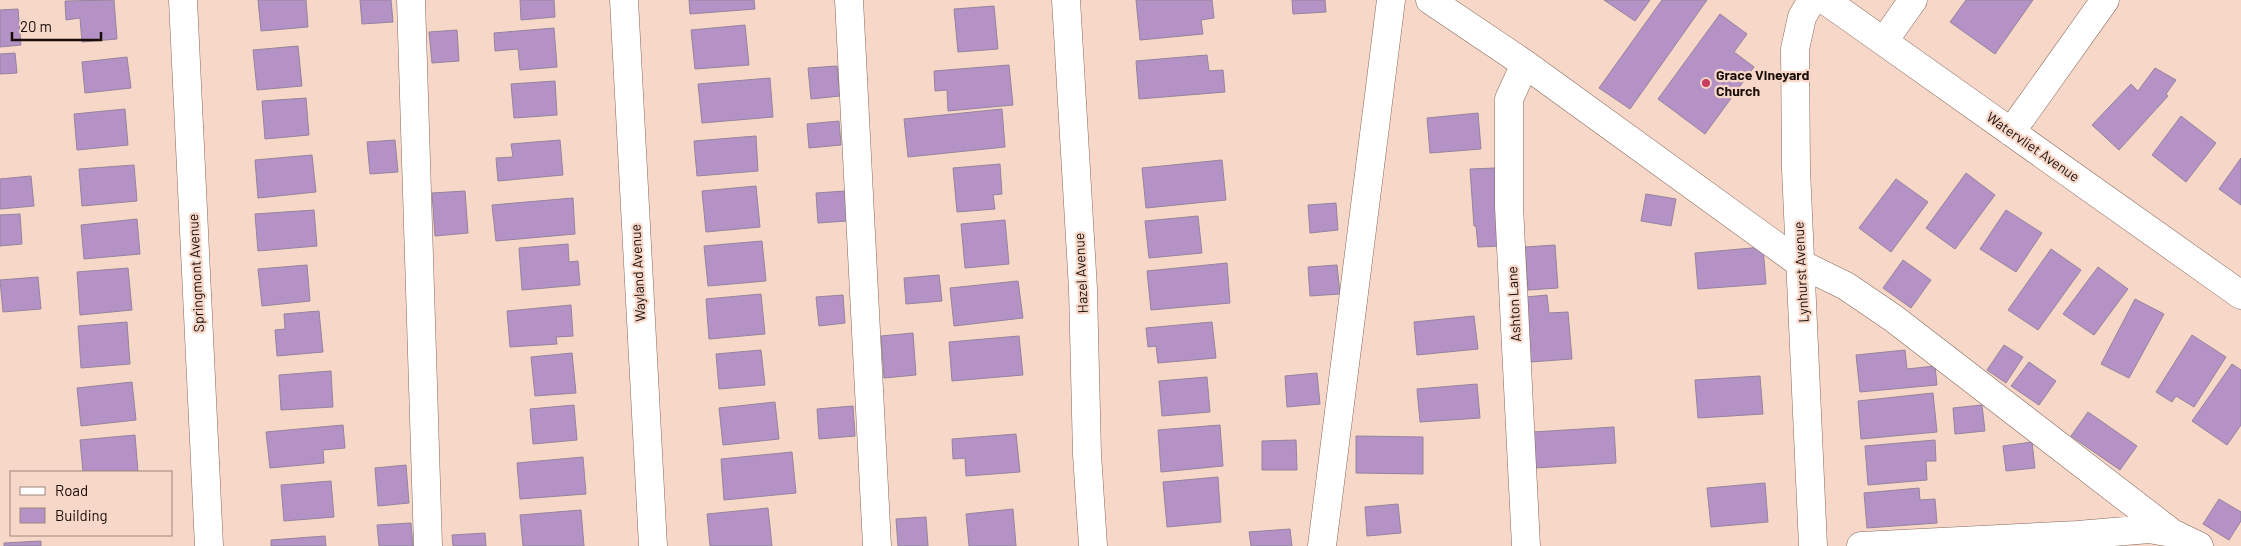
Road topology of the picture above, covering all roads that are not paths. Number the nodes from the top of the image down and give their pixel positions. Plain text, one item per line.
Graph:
1 (183, 0) edge
2 (411, 0) edge
3 (624, 0) edge
4 (850, 0) edge
5 (1066, 0) edge
6 (1391, 0) edge
7 (1430, 0) edge
8 (1812, 0) edge
9 (1826, 0) edge
10 (1913, 0) edge
11 (2105, 0) edge
12 (1884, 41) junction
13 (1525, 64) junction
14 (2011, 132) junction
15 (1801, 264) junction
16 (2241, 294) edge
17 (2172, 533) junction
18 (209, 546) edge
19 (428, 546) edge
20 (652, 546) edge
21 (877, 546) edge
22 (1093, 546) edge
23 (1322, 546) edge
24 (1526, 546) edge
25 (1813, 546) edge
26 (1861, 546) edge
27 (2199, 546) edge

1 - 18 street, Springmont Avenue
2 - 19 street
3 - 20 street, Wayland Avenue
4 - 21 street
5 - 22 street, Hazel Avenue
6 - 23 street
7 - 13 street
8 - 15 street, Lynhurst Avenue
9 - 12 street, Watervliet Avenue
10 - 12 street
11 - 14 street
12 - 14 street, Watervliet Avenue
13 - 15 street
13 - 24 street, Ashton Lane
14 - 16 street, Watervliet Avenue
15 - 17 street
15 - 25 street, Lynhurst Avenue
17 - 26 street
17 - 27 street

